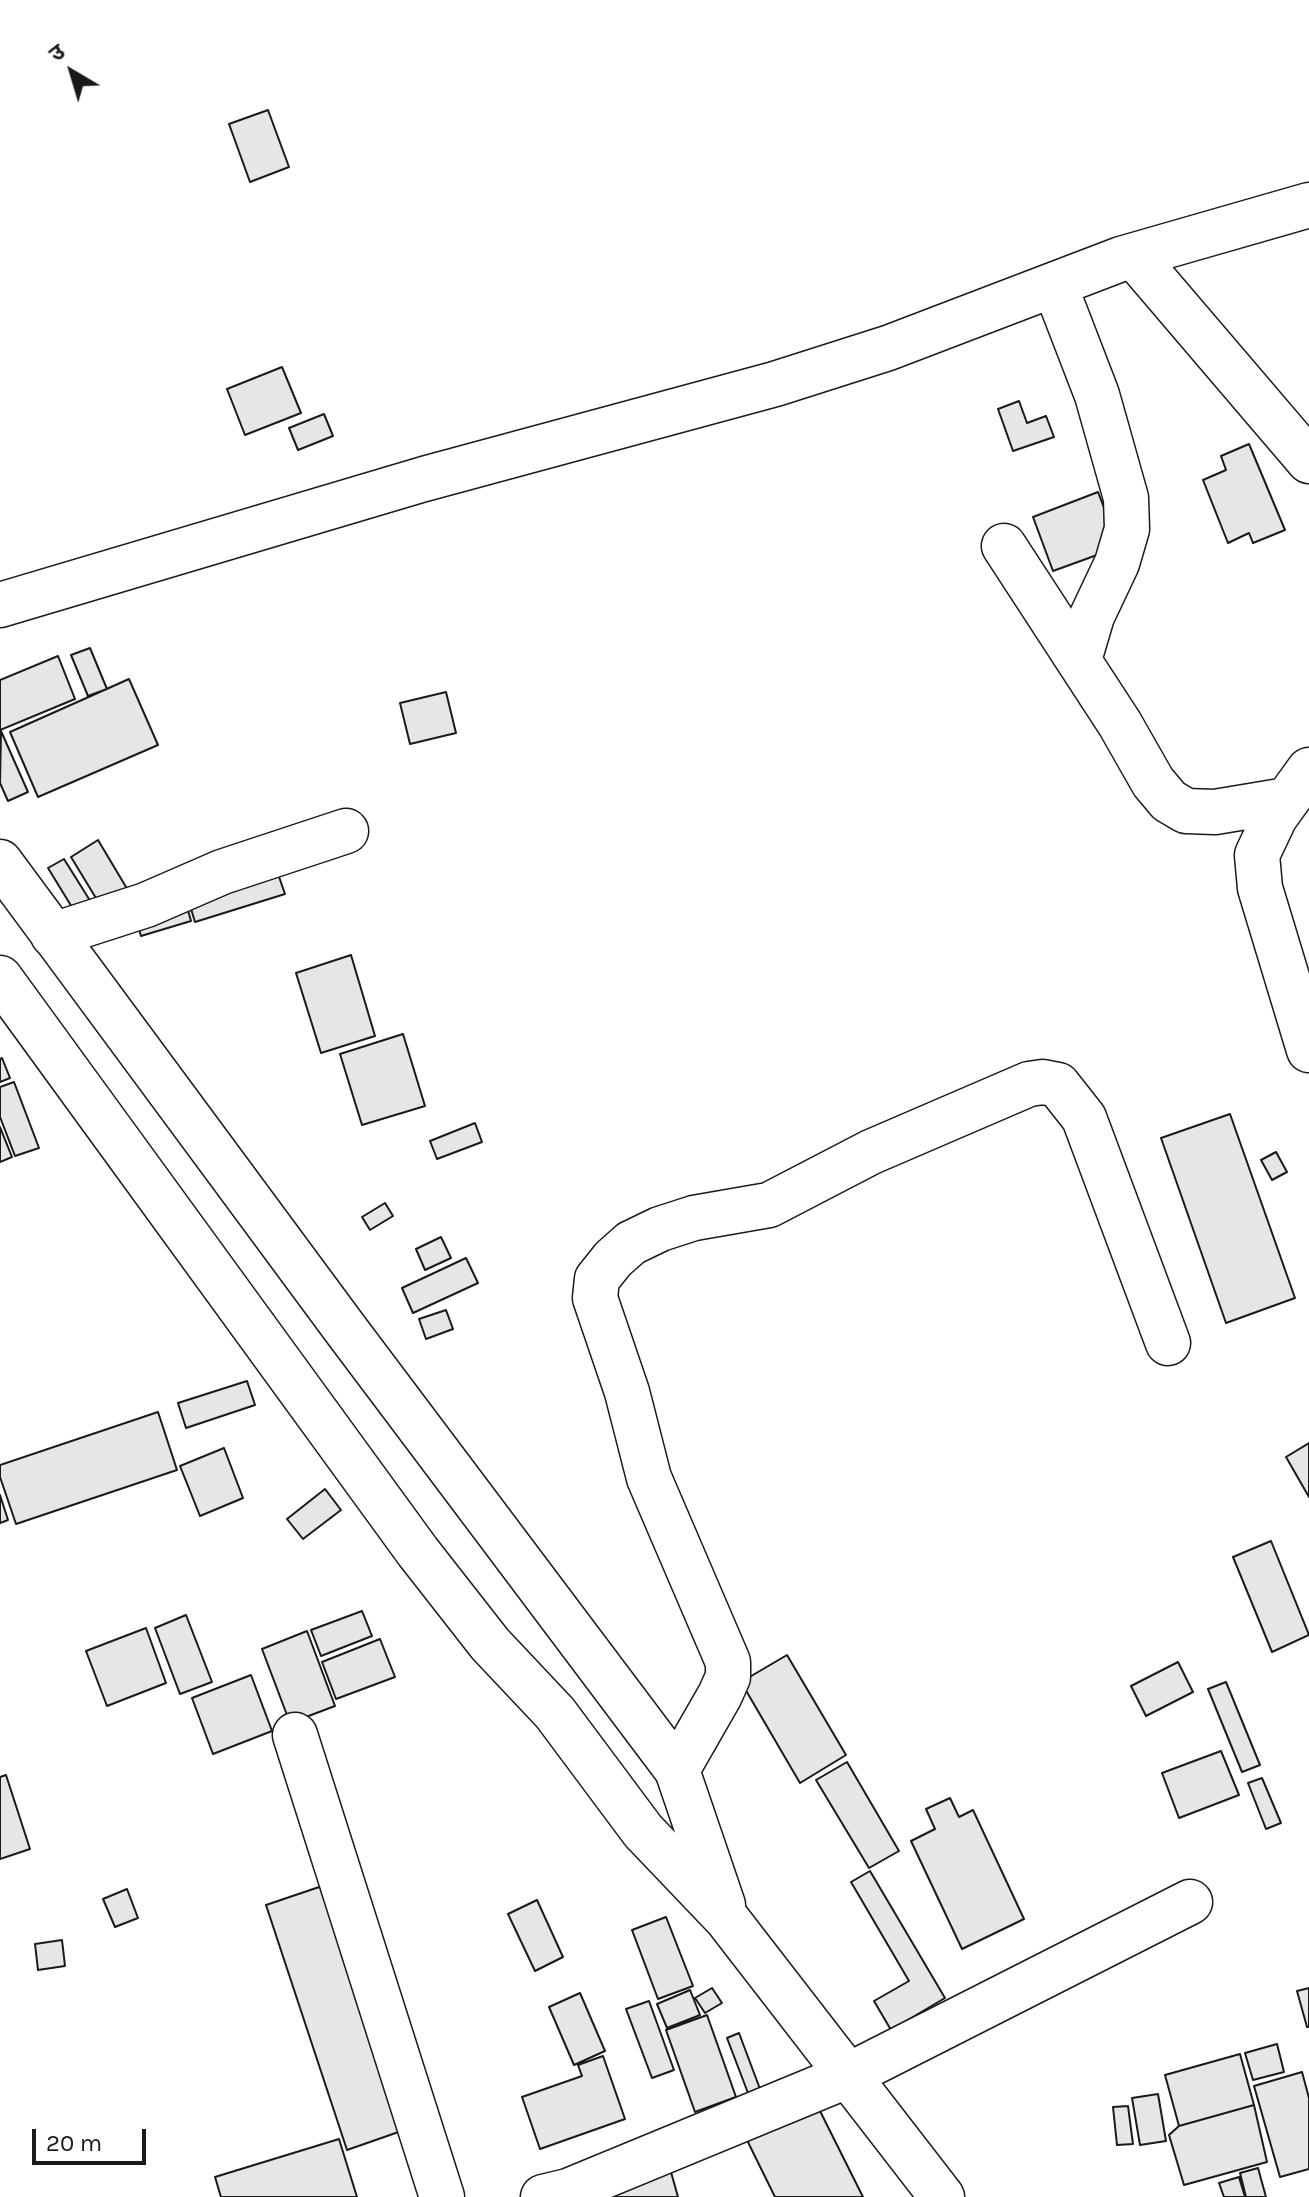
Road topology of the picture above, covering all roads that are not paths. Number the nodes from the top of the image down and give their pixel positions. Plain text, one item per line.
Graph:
1 (1309, 205) edge
2 (1134, 256) junction
3 (1055, 286) junction
4 (1309, 461) edge
5 (1004, 546) dead end
6 (0, 605) edge
7 (1079, 660) junction
8 (1298, 785) edge
9 (346, 831) dead end
10 (0, 862) edge
11 (53, 935) junction
12 (0, 978) edge
13 (1309, 1050) edge
14 (1168, 1343) dead end
15 (295, 1735) dead end
16 (677, 1770) junction
17 (1190, 1902) dead end
18 (727, 1919) junction
19 (847, 2076) junction
20 (442, 2197) edge
21 (543, 2197) edge
22 (942, 2197) edge

1 - 2 main road
2 - 3 main road
2 - 4 main road
3 - 6 main road
3 - 7 main road
5 - 7 main road
7 - 8 main road
8 - 13 main road
9 - 11 main road
10 - 11 main road
11 - 16 main road
12 - 18 main road
14 - 16 main road
15 - 20 main road
16 - 18 main road
17 - 19 main road
18 - 19 main road
19 - 21 main road
19 - 22 main road

